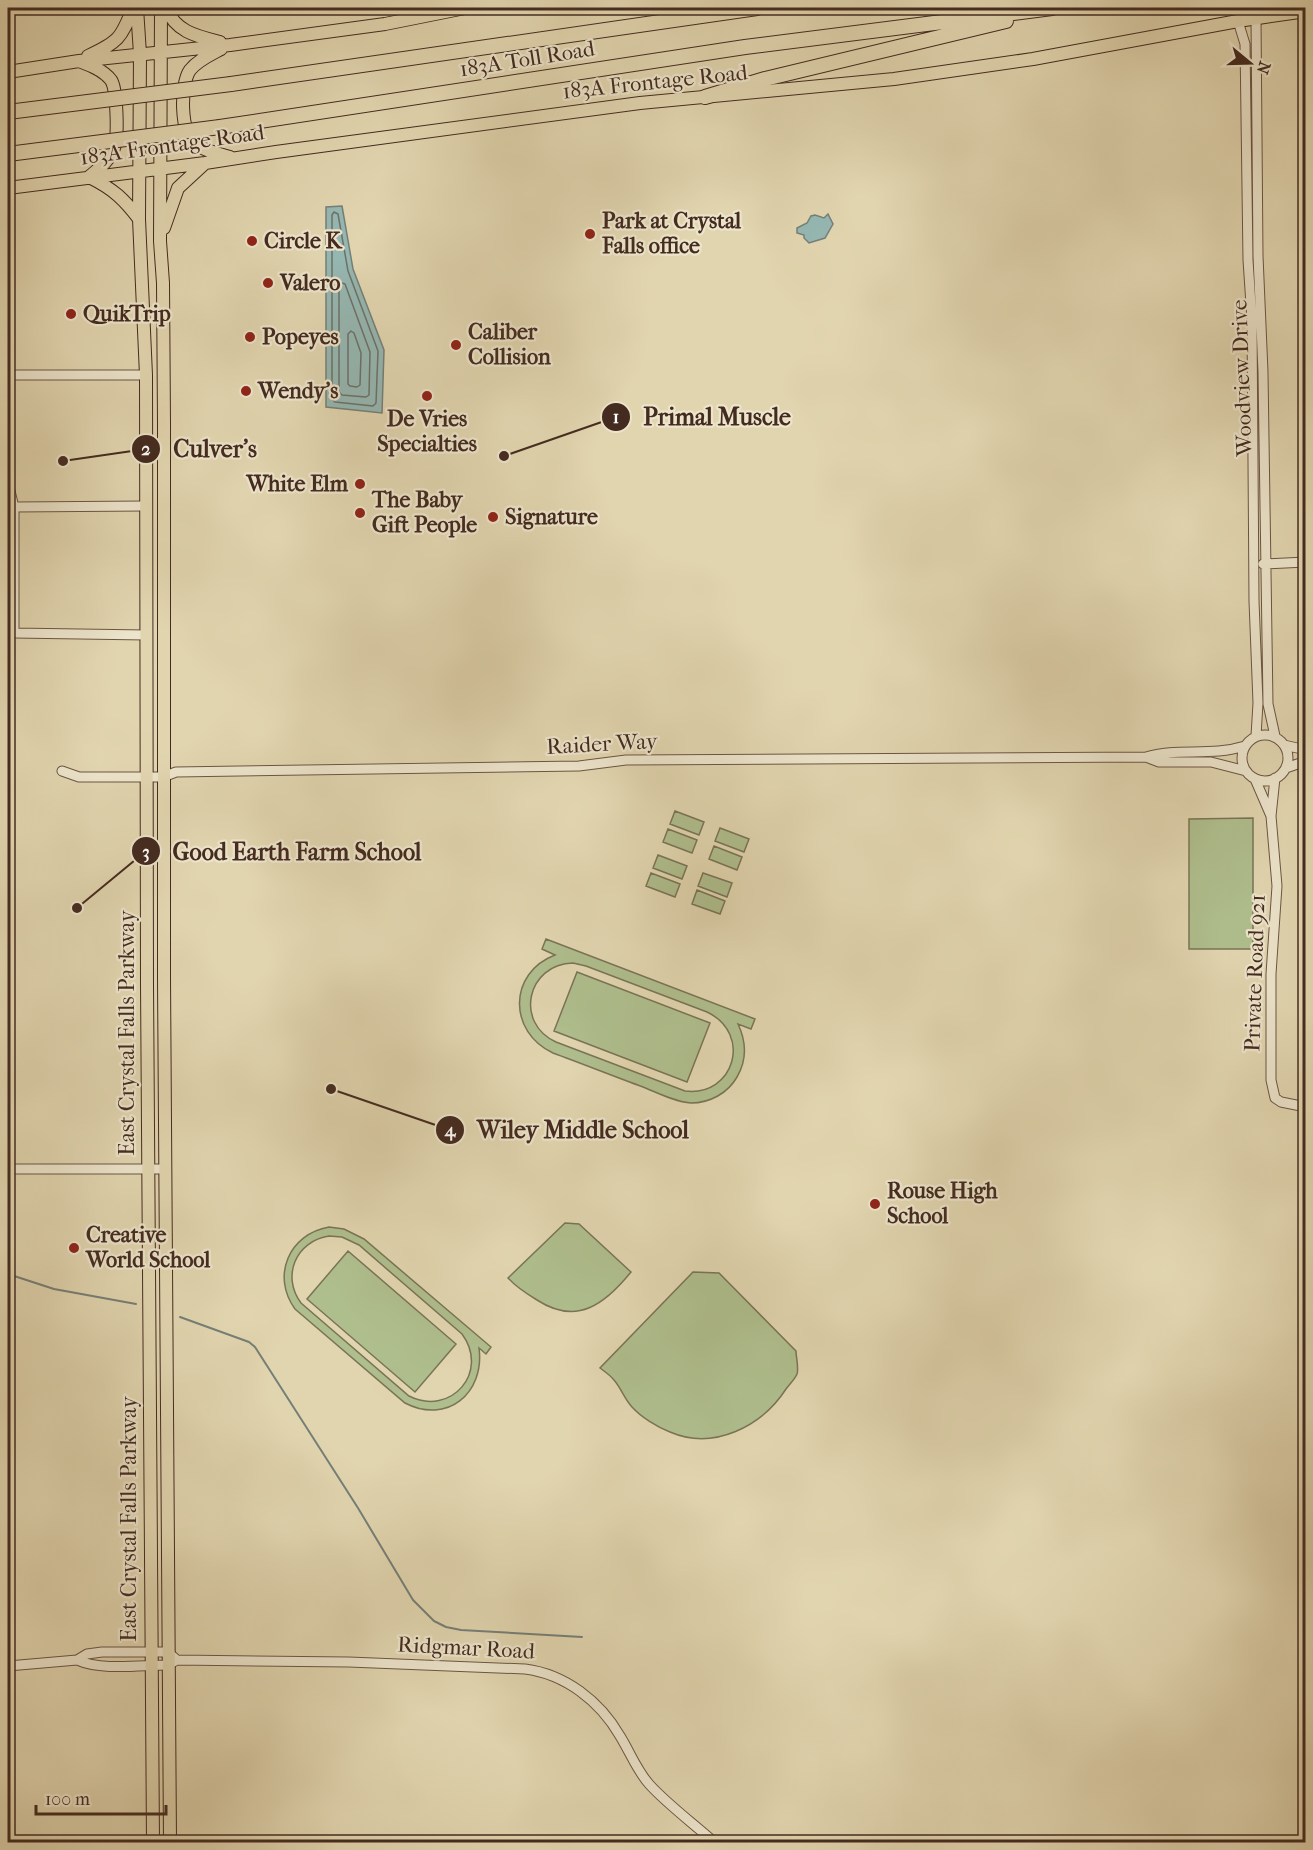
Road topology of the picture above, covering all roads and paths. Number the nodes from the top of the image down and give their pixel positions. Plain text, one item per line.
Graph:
1 (135, 8) edge
2 (161, 8) edge
3 (166, 8) edge
4 (465, 8) edge
5 (757, 8) edge
6 (1052, 8) edge
7 (1058, 8) edge
8 (1305, 11) edge
9 (1256, 18) junction
10 (1238, 21) junction
11 (230, 45) junction
12 (162, 52) junction
13 (140, 54) junction
14 (79, 61) junction
15 (8, 72) edge
16 (705, 97) junction
17 (8, 112) edge
18 (8, 154) edge
19 (234, 159) junction
20 (205, 163) junction
21 (160, 169) junction
22 (139, 171) junction
23 (89, 177) junction
24 (8, 188) edge
25 (139, 219) junction
26 (160, 241) junction
27 (8, 375) edge
28 (146, 375) junction
29 (8, 483) edge
30 (146, 506) junction
31 (163, 506) junction
32 (14, 507) junction
33 (1305, 562) edge
34 (1254, 564) junction
35 (1267, 564) junction
36 (146, 635) junction
37 (163, 635) junction
38 (1256, 736) junction
39 (1275, 736) junction
40 (1284, 745) junction
41 (1245, 746) junction
42 (1305, 750) edge
43 (1146, 757) junction
44 (1305, 761) edge
45 (1286, 768) junction
46 (62, 771) dead end
47 (1246, 771) junction
48 (147, 777) junction
49 (164, 777) junction
50 (1275, 778) junction
51 (1255, 779) junction
52 (1271, 816) junction
53 (147, 978) junction
54 (164, 978) junction
55 (1305, 1107) edge
56 (8, 1169) edge
57 (165, 1169) junction
58 (148, 1170) junction
59 (167, 1364) junction
60 (149, 1368) junction
61 (151, 1652) junction
62 (171, 1659) junction
63 (77, 1660) junction
64 (151, 1665) junction
65 (8, 1666) edge
66 (153, 1842) edge
67 (170, 1842) edge
68 (714, 1842) edge

1 - 13 main road, East Crystal Falls Parkway
1 - 14 main road
2 - 12 main road, East Crystal Falls Parkway
3 - 11 main road
4 - 11 main road
5 - 17 highway, 183A Toll Road, bridge
6 - 18 highway, 183A Toll Road, bridge
7 - 16 highway
8 - 9 main road, 183A Frontage Road
9 - 10 main road, 183A Frontage Road
9 - 35 street, Woodview Drive
10 - 16 main road, 183A Frontage Road
10 - 34 street, Woodview Drive
11 - 12 main road
11 - 19 main road
12 - 13 main road
12 - 21 main road, East Crystal Falls Parkway
13 - 14 main road
13 - 22 main road, East Crystal Falls Parkway
14 - 15 main road
14 - 23 main road
16 - 19 main road, 183A Frontage Road
19 - 20 main road, 183A Frontage Road
20 - 21 main road, 183A Frontage Road
20 - 26 main road
21 - 22 main road, 183A Frontage Road
21 - 26 main road, East Crystal Falls Parkway
22 - 23 main road, 183A Frontage Road
22 - 25 main road, East Crystal Falls Parkway
23 - 24 main road, 183A Frontage Road
23 - 25 main road
25 - 28 main road, East Crystal Falls Parkway
26 - 31 main road, East Crystal Falls Parkway
27 - 28 street
28 - 30 main road, East Crystal Falls Parkway
29 - 32 street
30 - 31 main road
30 - 32 street
30 - 36 main road, East Crystal Falls Parkway
31 - 37 main road, East Crystal Falls Parkway
32 - 36 street
33 - 35 street
34 - 35 street
34 - 38 street, Woodview Drive
35 - 39 street, Woodview Drive
36 - 37 main road
36 - 48 main road, East Crystal Falls Parkway
37 - 49 main road, East Crystal Falls Parkway
38 - 39 street
38 - 41 street
39 - 40 street
40 - 42 street
40 - 45 street
41 - 43 street, Raider Way
41 - 47 street
43 - 47 street, Raider Way
43 - 49 street, Raider Way
44 - 45 street
45 - 50 street
46 - 48 street, Raider Way
47 - 51 street
48 - 49 street, Raider Way
48 - 53 main road, East Crystal Falls Parkway
49 - 54 main road, East Crystal Falls Parkway
50 - 51 street
50 - 52 street, Private Road 921
51 - 52 street, Private Road 921
52 - 55 street, Private Road 921
53 - 54 main road
53 - 58 main road, East Crystal Falls Parkway
54 - 57 main road, East Crystal Falls Parkway
56 - 58 street
57 - 58 street
57 - 59 main road, East Crystal Falls Parkway
58 - 60 main road, East Crystal Falls Parkway
59 - 60 main road
59 - 62 main road, East Crystal Falls Parkway
60 - 61 main road, East Crystal Falls Parkway
61 - 62 street
61 - 63 street
61 - 64 main road, East Crystal Falls Parkway
62 - 64 street
62 - 67 main road, East Crystal Falls Parkway
62 - 68 street, Ridgmar Road
63 - 64 street
63 - 65 street
64 - 66 main road, East Crystal Falls Parkway

